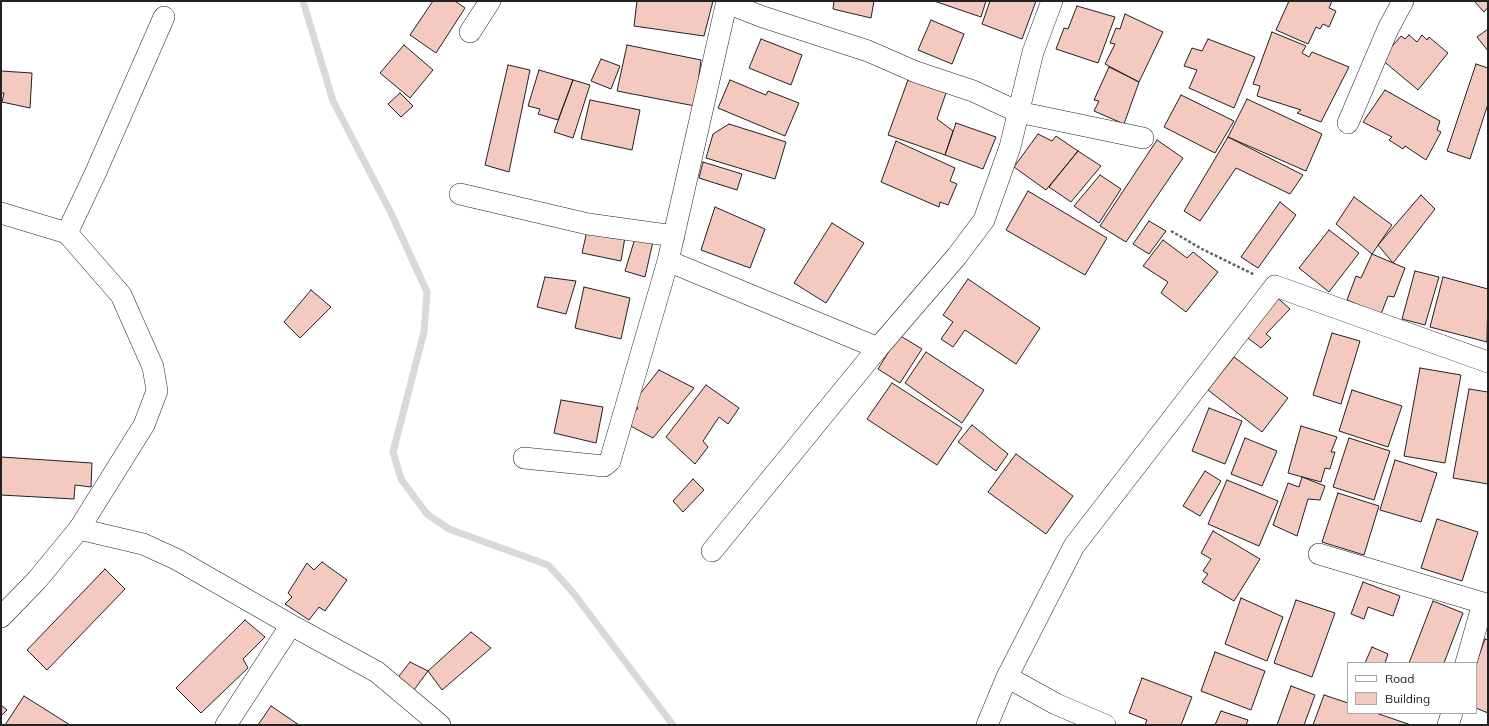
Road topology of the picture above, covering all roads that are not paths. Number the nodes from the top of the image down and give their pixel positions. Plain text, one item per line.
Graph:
1 (490, 1) edge
2 (1052, 1) edge
3 (1403, 1) edge
4 (727, 2) edge
5 (164, 16) dead end
6 (470, 32) dead end
7 (1018, 112) junction
8 (1348, 123) dead end
9 (1143, 138) dead end
10 (460, 194) dead end
11 (1, 212) edge
12 (67, 233) junction
13 (674, 236) junction
14 (668, 261) junction
15 (878, 348) junction
16 (1488, 362) edge
17 (524, 458) dead end
18 (79, 529) junction
19 (712, 551) dead end
20 (1320, 554) dead end
21 (1486, 603) edge
22 (1, 617) edge
23 (291, 625) junction
24 (1466, 662) edge
25 (1007, 677) junction
26 (1452, 714) edge
27 (226, 725) edge
28 (440, 725) edge
29 (987, 725) edge
30 (1105, 725) edge
31 (1448, 725) edge

1 - 6 street
2 - 7 street
3 - 8 street
4 - 7 street
4 - 13 street
5 - 12 street
7 - 9 street
7 - 15 street
10 - 13 street
11 - 12 street
12 - 18 street
13 - 14 street
14 - 15 street
14 - 17 street
15 - 19 street
16 - 25 street
18 - 22 street
18 - 23 street
20 - 21 street
21 - 24 street
23 - 27 street
23 - 28 street
25 - 29 street
25 - 30 street
26 - 31 street

